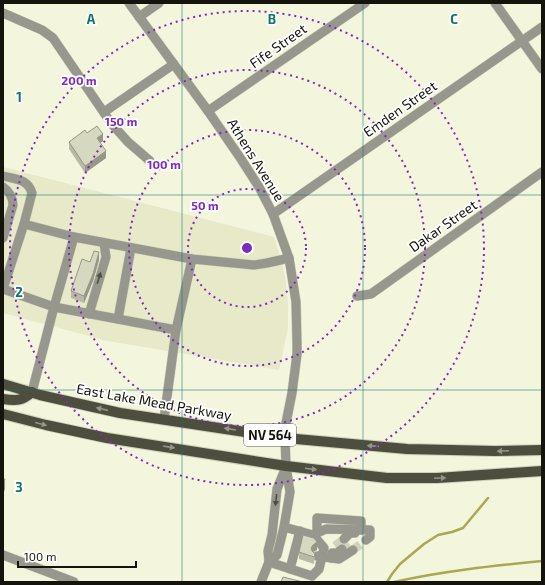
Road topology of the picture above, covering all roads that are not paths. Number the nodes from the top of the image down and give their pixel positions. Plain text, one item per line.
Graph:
1 (129, 3) edge
2 (159, 3) edge
3 (365, 3) edge
4 (495, 3) edge
5 (3, 13) edge
6 (139, 17) junction
7 (542, 27) edge
8 (522, 41) junction
9 (174, 64) junction
10 (542, 69) edge
11 (208, 111) junction
12 (104, 112) junction
13 (150, 161) dead end
14 (542, 172) edge
15 (3, 176) edge
16 (3, 188) edge
17 (274, 214) junction
18 (24, 224) junction
19 (74, 237) junction
20 (3, 238) edge
21 (104, 243) junction
22 (131, 248) junction
23 (288, 258) junction
24 (192, 259) junction
25 (3, 289) edge
26 (357, 296) dead end
27 (54, 307) junction
28 (89, 314) junction
29 (118, 319) junction
30 (176, 330) junction
31 (3, 384) edge
32 (32, 392) junction
33 (3, 399) edge
34 (3, 414) edge
35 (164, 419) junction
36 (285, 438) junction
37 (542, 450) edge
38 (286, 466) junction
39 (542, 471) edge
40 (284, 527) junction
41 (300, 531) junction
42 (315, 534) junction
43 (357, 534) junction
44 (366, 540) dead end
45 (353, 550) tunnel mouth
46 (330, 553) junction
47 (3, 555) edge
48 (269, 562) junction
49 (290, 569) junction
50 (74, 582) edge
51 (261, 582) edge

1 - 6 street, Athens Avenue
2 - 6 street
3 - 11 street, Fife Street
4 - 8 street
5 - 12 street
6 - 9 street, Athens Avenue
7 - 8 street, Emden Street
8 - 10 street
8 - 17 street, Emden Street
9 - 11 street, Athens Avenue
9 - 12 street
11 - 17 street, Athens Avenue
12 - 13 street
14 - 26 street, Dakar Street
15 - 18 street
16 - 20 street
17 - 23 street, Athens Avenue
18 - 19 street
18 - 25 street
19 - 21 street
19 - 27 street
21 - 22 street
28 -> 21 street
22 - 24 street
22 - 29 street
23 - 24 street
23 - 36 street, Athens Avenue
24 - 30 street
25 - 27 street
27 - 28 street
27 - 32 street
28 - 29 street
29 - 30 street
30 - 35 street
31 - 32 main road, East Lake Mead Parkway / NV 564
32 - 33 main road
35 -> 32 main road, East Lake Mead Parkway / NV 564
34 -> 38 main road, NV 564
36 -> 35 main road, East Lake Mead Parkway / NV 564
37 -> 36 main road, East Lake Mead Parkway / NV 564
36 - 38 street, Athens Avenue
38 -> 39 main road, NV 564
38 - 40 street
38 -> 48 street
40 - 41 street
40 - 48 street
41 - 42 street
41 - 49 street
42 - 43 street
42 - 43 street
42 - 46 street
43 - 44 street
45 - 46 street
46 - 49 street
47 - 50 street
48 - 49 street
48 - 51 street

